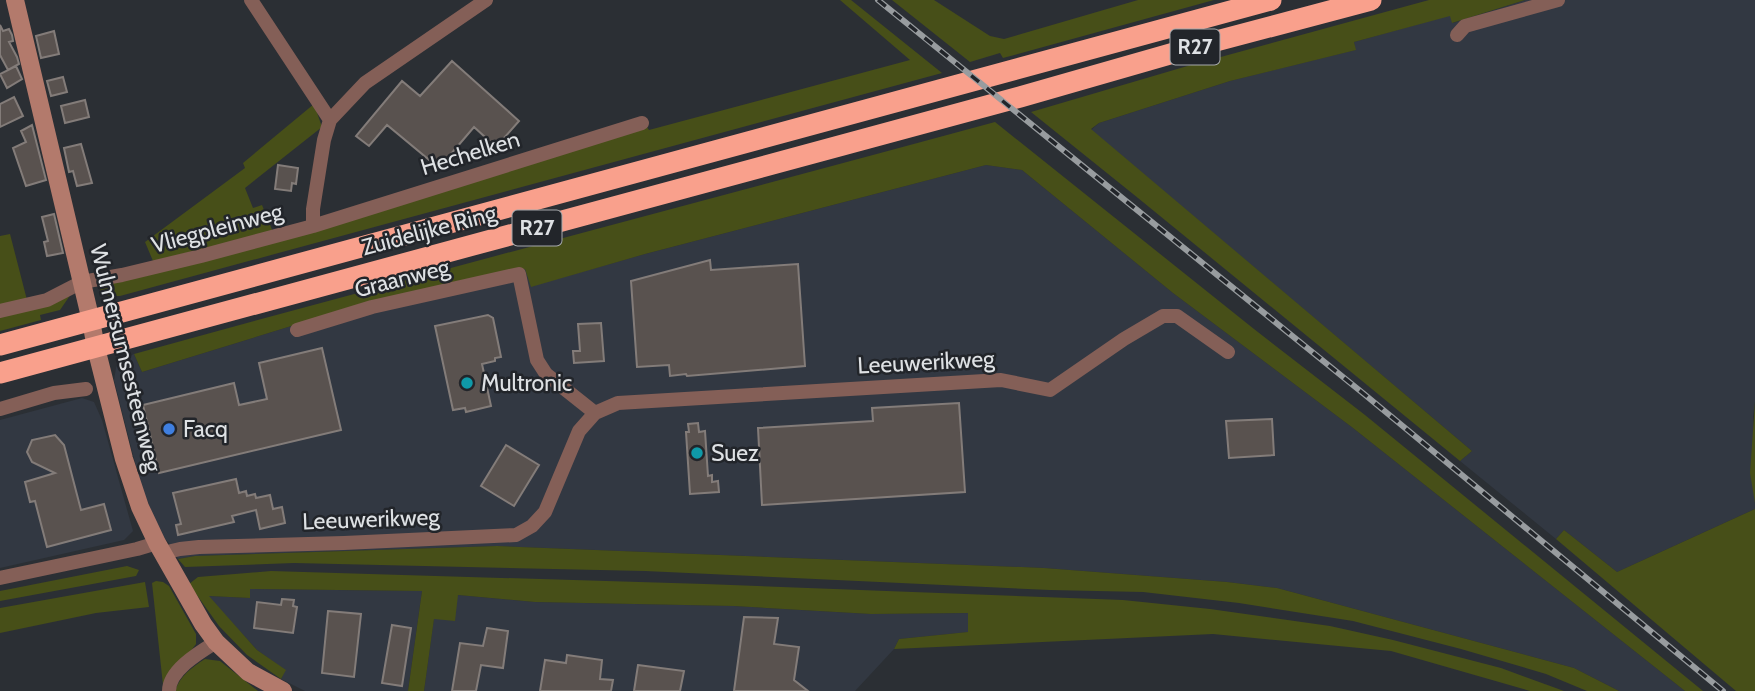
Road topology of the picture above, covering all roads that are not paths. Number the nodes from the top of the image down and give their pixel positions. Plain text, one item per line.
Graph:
1 (15, 0) edge
2 (251, 0) edge
3 (486, 0) edge
4 (1271, 0) edge
5 (1371, 0) edge
6 (1558, 0) edge
7 (1457, 36) dead end
8 (330, 120) junction
9 (642, 123) dead end
10 (313, 226) junction
11 (82, 282) junction
12 (0, 312) edge
13 (91, 321) junction
14 (297, 330) dead end
15 (0, 345) edge
16 (96, 348) junction
17 (1228, 352) dead end
18 (0, 373) edge
19 (86, 389) dead end
20 (0, 409) edge
21 (595, 413) junction
22 (160, 548) junction
23 (0, 578) edge
24 (216, 642) junction
25 (169, 691) edge
26 (283, 691) edge

1 - 11 street, Wulmersumsesteenweg
2 - 8 street
3 - 8 street, Vliegpleinweg
4 - 13 highway, Zuidelijke Ring / R27
5 - 16 highway, Zuidelijke Ring / R27
6 - 7 street
8 - 10 street, Vliegpleinweg
9 - 10 street, Hechelken
10 - 11 street, Vliegpleinweg
11 - 12 street, Vliegpleinweg
11 - 13 street, Wulmersumsesteenweg
13 - 15 highway, R27
13 - 16 street, Wulmersumsesteenweg
14 - 21 street, Graanweg
16 - 18 highway, R27
16 - 22 street, Wulmersumsesteenweg
17 - 21 street, Leeuwerikweg
19 - 20 street
21 - 22 street, Leeuwerikweg
22 - 23 street, Leeuwerikweg
22 - 24 street, Wulmersumsesteenweg
24 - 25 street
24 - 26 street, Wulmersumsesteenweg

